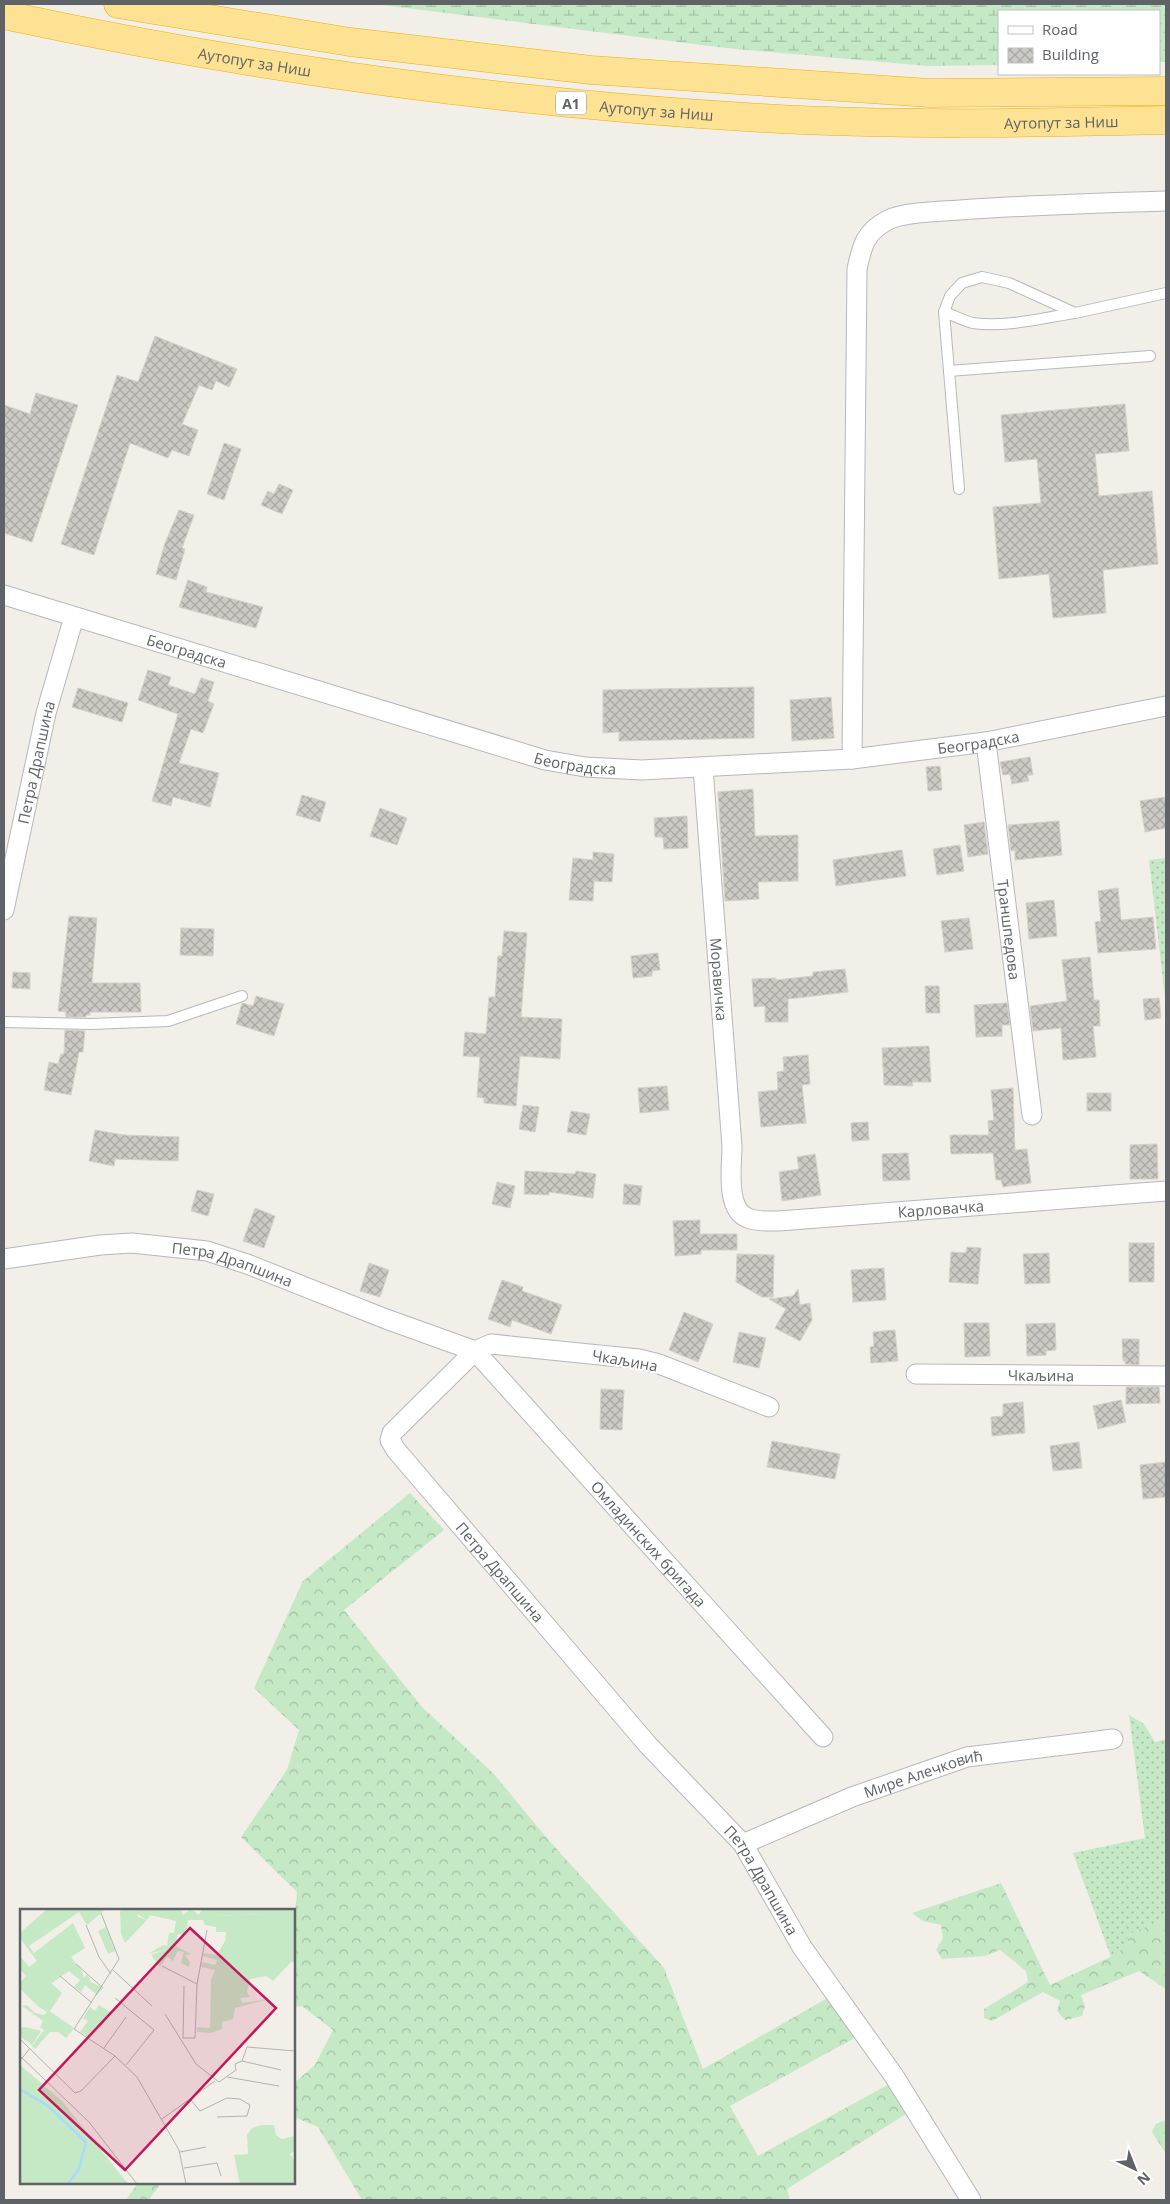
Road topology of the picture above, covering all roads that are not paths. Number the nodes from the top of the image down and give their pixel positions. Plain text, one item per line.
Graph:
1 (118, 4) edge
2 (4, 15) edge
3 (1166, 91) edge
4 (1166, 120) edge
5 (1166, 202) edge
6 (1166, 292) edge
7 (944, 312) junction
8 (1075, 313) junction
9 (1150, 356) dead end
10 (949, 371) junction
11 (959, 489) dead end
12 (4, 595) edge
13 (74, 617) junction
14 (1166, 706) edge
15 (986, 742) junction
16 (852, 759) junction
17 (703, 768) junction
18 (4, 910) edge
19 (242, 996) dead end
20 (4, 1022) edge
21 (1032, 1116) dead end
22 (1166, 1191) edge
23 (732, 1192) joint
24 (4, 1259) edge
25 (475, 1351) junction
26 (916, 1374) dead end
27 (1166, 1376) edge
28 (769, 1407) dead end
29 (822, 1737) dead end
30 (1113, 1739) dead end
31 (743, 1844) junction
32 (971, 2200) edge

1 - 3 highway, Аутопут за Ниш / A1
2 - 4 highway, Аутопут за Ниш / A1
5 - 16 street
6 - 8 lane
7 - 8 lane
7 - 8 lane
7 - 10 lane
9 - 10 lane
10 - 11 lane
12 - 13 street, Београдска
13 - 17 street, Београдска
13 - 18 street, Петра Драпшина
14 - 15 street, Београдска
15 - 16 street, Београдска
15 - 21 street, Траншпедова
16 - 17 street, Београдска
17 - 23 street, Моравичка
19 - 20 lane
22 - 23 street, Карловачка
24 - 25 street, Петра Драпшина
25 - 28 street, Чкаљина
25 - 29 street, Омладинских бригада
25 - 31 street, Петра Драпшина
26 - 27 street, Чкаљина
30 - 31 street, Мире Алечковић
31 - 32 street, Петра Драпшина

